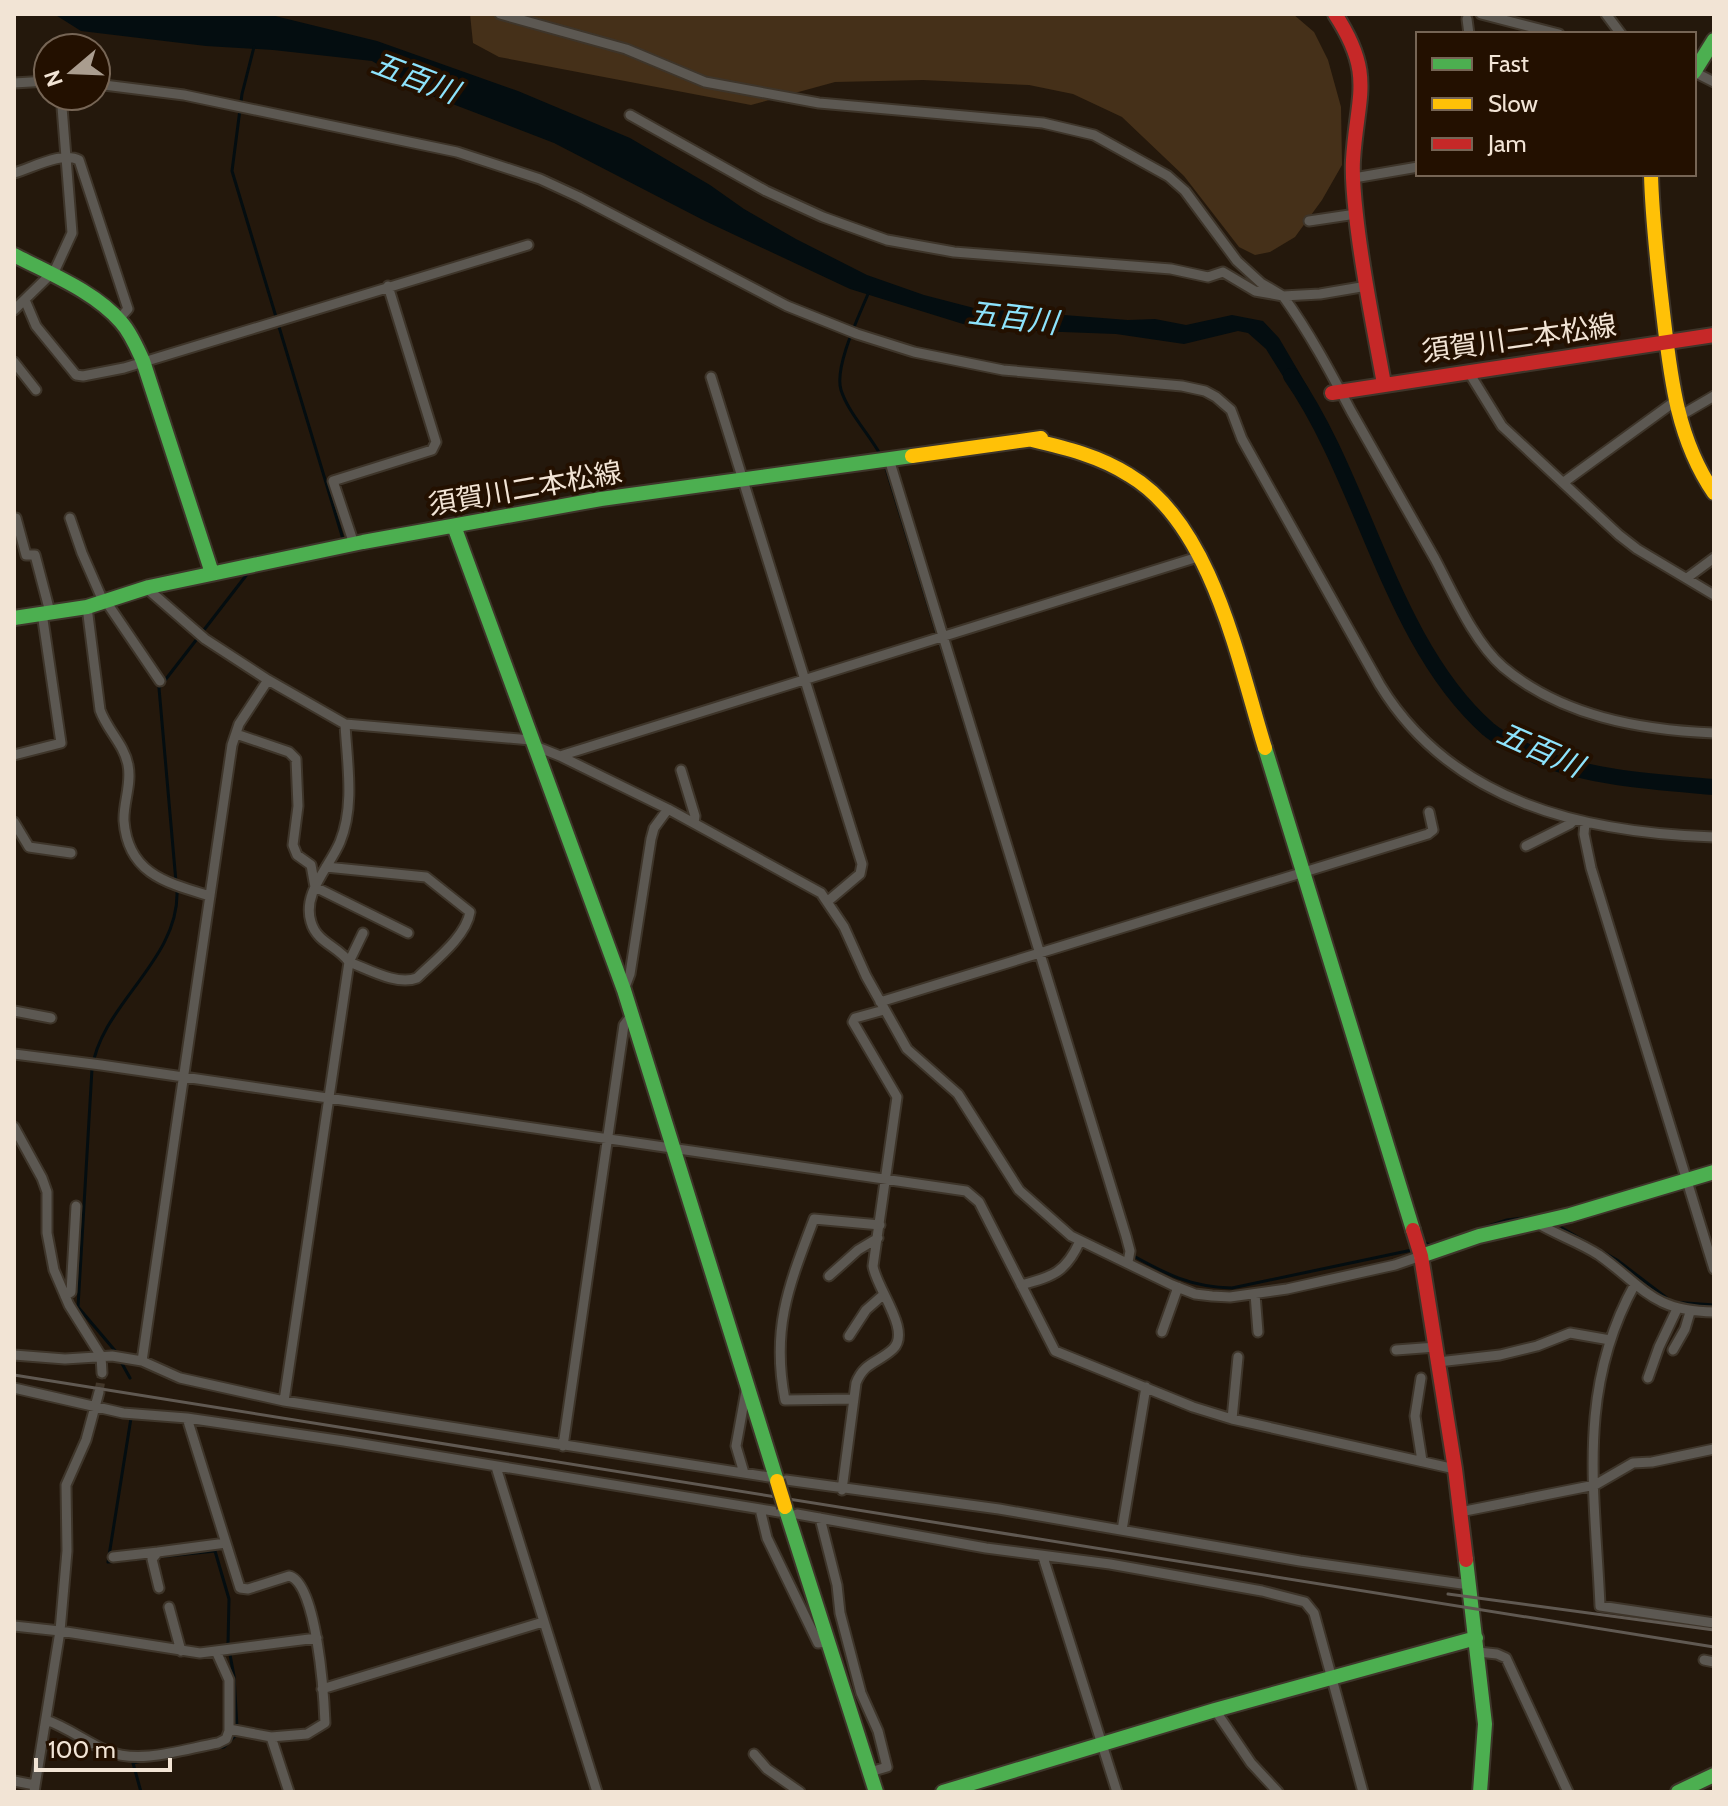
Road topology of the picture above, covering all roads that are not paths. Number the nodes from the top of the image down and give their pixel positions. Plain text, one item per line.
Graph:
1 (500, 14) edge
2 (1335, 14) edge
3 (1481, 14) edge
4 (1606, 14) edge
5 (1467, 19) dead end
6 (1465, 32) edge
7 (1551, 32) edge
8 (1620, 32) edge
9 (1714, 40) edge
10 (1696, 69) edge
11 (1696, 73) edge
12 (1714, 82) edge
13 (112, 86) edge
14 (62, 112) edge
15 (630, 115) dead end
16 (64, 157) junction
17 (1416, 167) edge
18 (14, 173) edge
19 (1651, 176) edge
20 (1354, 178) junction
21 (1356, 214) junction
22 (1309, 221) dead end
23 (528, 245) dead end
24 (14, 255) edge
25 (49, 275) junction
26 (388, 286) junction
27 (1367, 286) junction
28 (1283, 296) junction
29 (25, 300) junction
30 (14, 310) edge
31 (119, 319) junction
32 (1714, 335) edge
33 (1667, 343) junction
34 (143, 361) junction
35 (14, 362) edge
36 (1468, 371) junction
37 (711, 377) dead end
38 (1384, 384) junction
39 (36, 390) dead end
40 (1337, 392) junction
41 (1714, 396) edge
42 (1674, 402) junction
43 (1678, 417) junction
44 (1051, 436) dead end
45 (1032, 440) junction
46 (889, 459) junction
47 (745, 481) junction
48 (1564, 482) junction
49 (1714, 493) edge
50 (16, 518) dead end
51 (70, 518) dead end
52 (454, 526) junction
53 (354, 544) junction
54 (1201, 556) junction
55 (1714, 558) edge
56 (212, 573) junction
57 (1687, 578) junction
58 (149, 587) junction
59 (1714, 595) edge
60 (104, 601) junction
61 (87, 607) junction
62 (46, 613) junction
63 (14, 618) edge
64 (942, 638) junction
65 (268, 680) junction
66 (807, 680) junction
67 (160, 681) dead end
68 (345, 724) junction
69 (1714, 733) edge
70 (236, 734) junction
71 (532, 743) junction
72 (14, 755) edge
73 (560, 756) junction
74 (681, 770) dead end
75 (668, 809) junction
76 (1429, 812) dead end
77 (1574, 820) junction
78 (14, 822) edge
79 (694, 823) junction
80 (1585, 823) junction
81 (1714, 837) edge
82 (1526, 846) dead end
83 (71, 853) dead end
84 (326, 867) junction
85 (1302, 871) junction
86 (315, 887) junction
87 (210, 896) junction
88 (828, 901) junction
89 (363, 933) dead end
90 (408, 933) dead end
91 (1038, 954) junction
92 (349, 962) junction
93 (624, 990) junction
94 (882, 1006) junction
95 (14, 1011) edge
96 (631, 1016) junction
97 (51, 1018) dead end
98 (14, 1054) edge
99 (184, 1078) junction
100 (328, 1097) junction
101 (14, 1127) edge
102 (607, 1139) junction
103 (674, 1148) junction
104 (1714, 1172) edge
105 (886, 1179) junction
106 (1687, 1181) junction
107 (76, 1206) dead end
108 (1537, 1223) junction
109 (880, 1225) junction
110 (878, 1238) junction
111 (1080, 1241) junction
112 (1421, 1256) junction
113 (1128, 1262) junction
114 (1714, 1269) edge
115 (829, 1276) dead end
116 (1635, 1284) junction
117 (1021, 1285) junction
118 (1178, 1287) junction
119 (1255, 1294) junction
120 (883, 1295) junction
121 (65, 1296) junction
122 (1677, 1309) junction
123 (1690, 1312) junction
124 (1714, 1312) edge
125 (1162, 1332) dead end
126 (1258, 1332) dead end
127 (849, 1336) dead end
128 (1610, 1340) junction
129 (1396, 1350) dead end
130 (1673, 1350) dead end
131 (1437, 1354) junction
132 (14, 1355) edge
133 (101, 1356) junction
134 (1238, 1357) dead end
135 (142, 1361) junction
136 (102, 1373) tunnel mouth
137 (1421, 1378) dead end
138 (1648, 1378) dead end
139 (747, 1385) junction
140 (1146, 1387) junction
141 (14, 1388) edge
142 (99, 1392) tunnel mouth
143 (854, 1399) junction
144 (284, 1401) junction
145 (96, 1405) junction
146 (187, 1418) junction
147 (1232, 1419) junction
148 (563, 1446) junction
149 (1714, 1449) edge
150 (1422, 1461) junction
151 (496, 1467) junction
152 (1455, 1469) junction
153 (744, 1473) junction
154 (777, 1479) junction
155 (1595, 1485) junction
156 (842, 1490) junction
157 (760, 1509) junction
158 (787, 1511) junction
159 (1460, 1512) junction
160 (820, 1518) junction
161 (1122, 1530) junction
162 (226, 1543) junction
163 (158, 1552) junction
164 (113, 1557) dead end
165 (1043, 1557) junction
166 (1469, 1585) junction
167 (159, 1588) dead end
168 (169, 1607) dead end
169 (543, 1622) junction
170 (1714, 1623) edge
171 (14, 1626) edge
172 (60, 1631) junction
173 (317, 1638) junction
174 (828, 1642) junction
175 (1477, 1645) junction
176 (224, 1650) junction
177 (181, 1651) junction
178 (1331, 1676) junction
179 (322, 1689) junction
180 (1215, 1710) junction
181 (46, 1720) junction
182 (229, 1729) junction
183 (271, 1737) junction
184 (1101, 1744) junction
185 (754, 1754) dead end
186 (870, 1772) junction
187 (1714, 1775) edge
188 (14, 1781) edge
189 (35, 1788) edge
190 (289, 1792) edge
191 (597, 1792) edge
192 (800, 1792) edge
193 (876, 1792) edge
194 (943, 1792) edge
195 (1117, 1792) edge
196 (1278, 1792) edge
197 (1363, 1792) edge
198 (1480, 1792) edge
199 (1568, 1792) edge
200 (1678, 1792) edge

1 - 28 street
2 - 20 street
3 - 7 street
4 - 8 street
5 - 6 street
9 - 10 street
11 - 12 street
13 - 77 street
14 - 16 street
15 - 28 street
16 - 18 street
16 - 25 street
16 - 31 street
17 - 20 street
19 - 33 street
20 - 21 street
21 - 22 street
21 - 27 street
23 - 26 street
24 - 25 street
25 - 29 street
25 - 31 street
26 - 34 street
26 - 53 street
27 - 28 street
27 - 38 street
28 - 40 street
29 - 30 street
29 - 34 street
31 - 34 street
32 - 33 street, 須賀川二本松線
33 - 36 street, 須賀川二本松線
33 - 42 street
34 - 56 street
35 - 39 street
36 - 38 street, 須賀川二本松線
36 - 48 street
37 - 47 street
38 - 40 street, 須賀川二本松線
40 - 69 street
41 - 43 street
42 - 43 street
42 - 48 street
43 - 49 street
44 - 45 street, 須賀川二本松線
45 - 46 street, 須賀川二本松線
45 - 54 street
46 - 47 street, 須賀川二本松線
46 - 64 street
47 - 52 street, 須賀川二本松線
47 - 66 street
48 - 57 street
50 - 62 street
51 - 60 street
52 - 53 street, 須賀川二本松線
52 - 71 street
53 - 56 street, 須賀川二本松線
54 - 64 street
54 - 85 street
55 - 57 street
56 - 58 street, 須賀川二本松線
57 - 59 street
58 - 60 street, 須賀川二本松線
58 - 65 street
60 - 61 street, 須賀川二本松線
60 - 67 street
61 - 62 street, 須賀川二本松線
61 - 87 street
62 - 63 street, 須賀川二本松線
62 - 72 street
64 - 66 street
64 - 91 street
65 - 68 street
65 - 70 street
66 - 73 street
66 - 88 street
68 - 71 street
68 - 84 street
70 - 86 street
70 - 87 street
71 - 73 street
71 - 93 street
73 - 75 street
74 - 79 street
75 - 79 street
75 - 93 street
76 - 85 street
77 - 80 street
77 - 82 street
78 - 83 street
79 - 88 street
80 - 81 street
80 - 106 street
84 - 86 street
84 - 92 street
85 - 91 street
85 - 112 street
86 - 90 street
86 - 92 street
87 - 99 street
88 - 94 street
89 - 92 street
91 - 94 street
91 - 113 street
92 - 100 street
93 - 96 street
94 - 105 street
94 - 111 street
95 - 97 street
96 - 102 street
96 - 103 street
98 - 99 street
99 - 100 street
99 - 135 street
100 - 102 street
100 - 144 street
101 - 121 street
102 - 103 street
102 - 148 street
103 - 105 street
103 - 139 street
104 - 106 street
105 - 109 street
105 - 117 street
106 - 108 street
106 - 114 street
107 - 121 street
108 - 112 street
108 - 116 street
109 - 110 street
109 - 143 street
110 - 115 street
110 - 120 street
111 - 113 street
111 - 117 street
112 - 119 street
112 - 131 street
113 - 118 street
116 - 122 street
116 - 128 street
117 - 140 street
118 - 119 street
118 - 125 street
119 - 126 street
120 - 127 street
120 - 143 street
121 - 133 street
122 - 123 street
122 - 138 street
123 - 124 street
123 - 130 street
128 - 131 street
128 - 155 street
129 - 131 street
131 - 152 street
132 - 133 street
133 - 135 street
133 - 136 street
134 - 147 street
135 - 144 street
137 - 150 street
139 - 153 street
139 - 154 street
140 - 147 street
140 - 161 street
141 - 145 street
142 - 145 street
143 - 156 street
144 - 148 street
145 - 146 street
145 - 172 street
146 - 151 street
146 - 162 street
147 - 150 street
148 - 153 street
149 - 155 street
150 - 152 street
151 - 157 street
151 - 169 street
152 - 159 street
153 - 154 street
154 - 156 street
154 - 158 street, bridge
155 - 159 street
155 - 170 street
156 - 161 street
157 - 158 street
157 - 174 street
158 - 160 street
158 - 174 street
159 - 166 street
160 - 165 street
160 - 186 street
161 - 166 street
162 - 163 street
162 - 173 street
163 - 164 street
163 - 167 street
165 - 178 street
165 - 184 street
166 - 175 street
168 - 177 street
169 - 179 street
169 - 191 street
171 - 172 street
172 - 177 street
172 - 181 street
173 - 176 street
173 - 179 street
174 - 186 street
175 - 178 street
175 - 198 street
175 - 199 street
176 - 177 street
176 - 182 street
178 - 180 street
178 - 197 street
179 - 183 street
180 - 184 street
180 - 196 street
181 - 182 street
181 - 189 street
182 - 183 street
183 - 190 street
184 - 194 street
184 - 195 street
185 - 192 street
186 - 193 street
187 - 200 street
188 - 189 street

